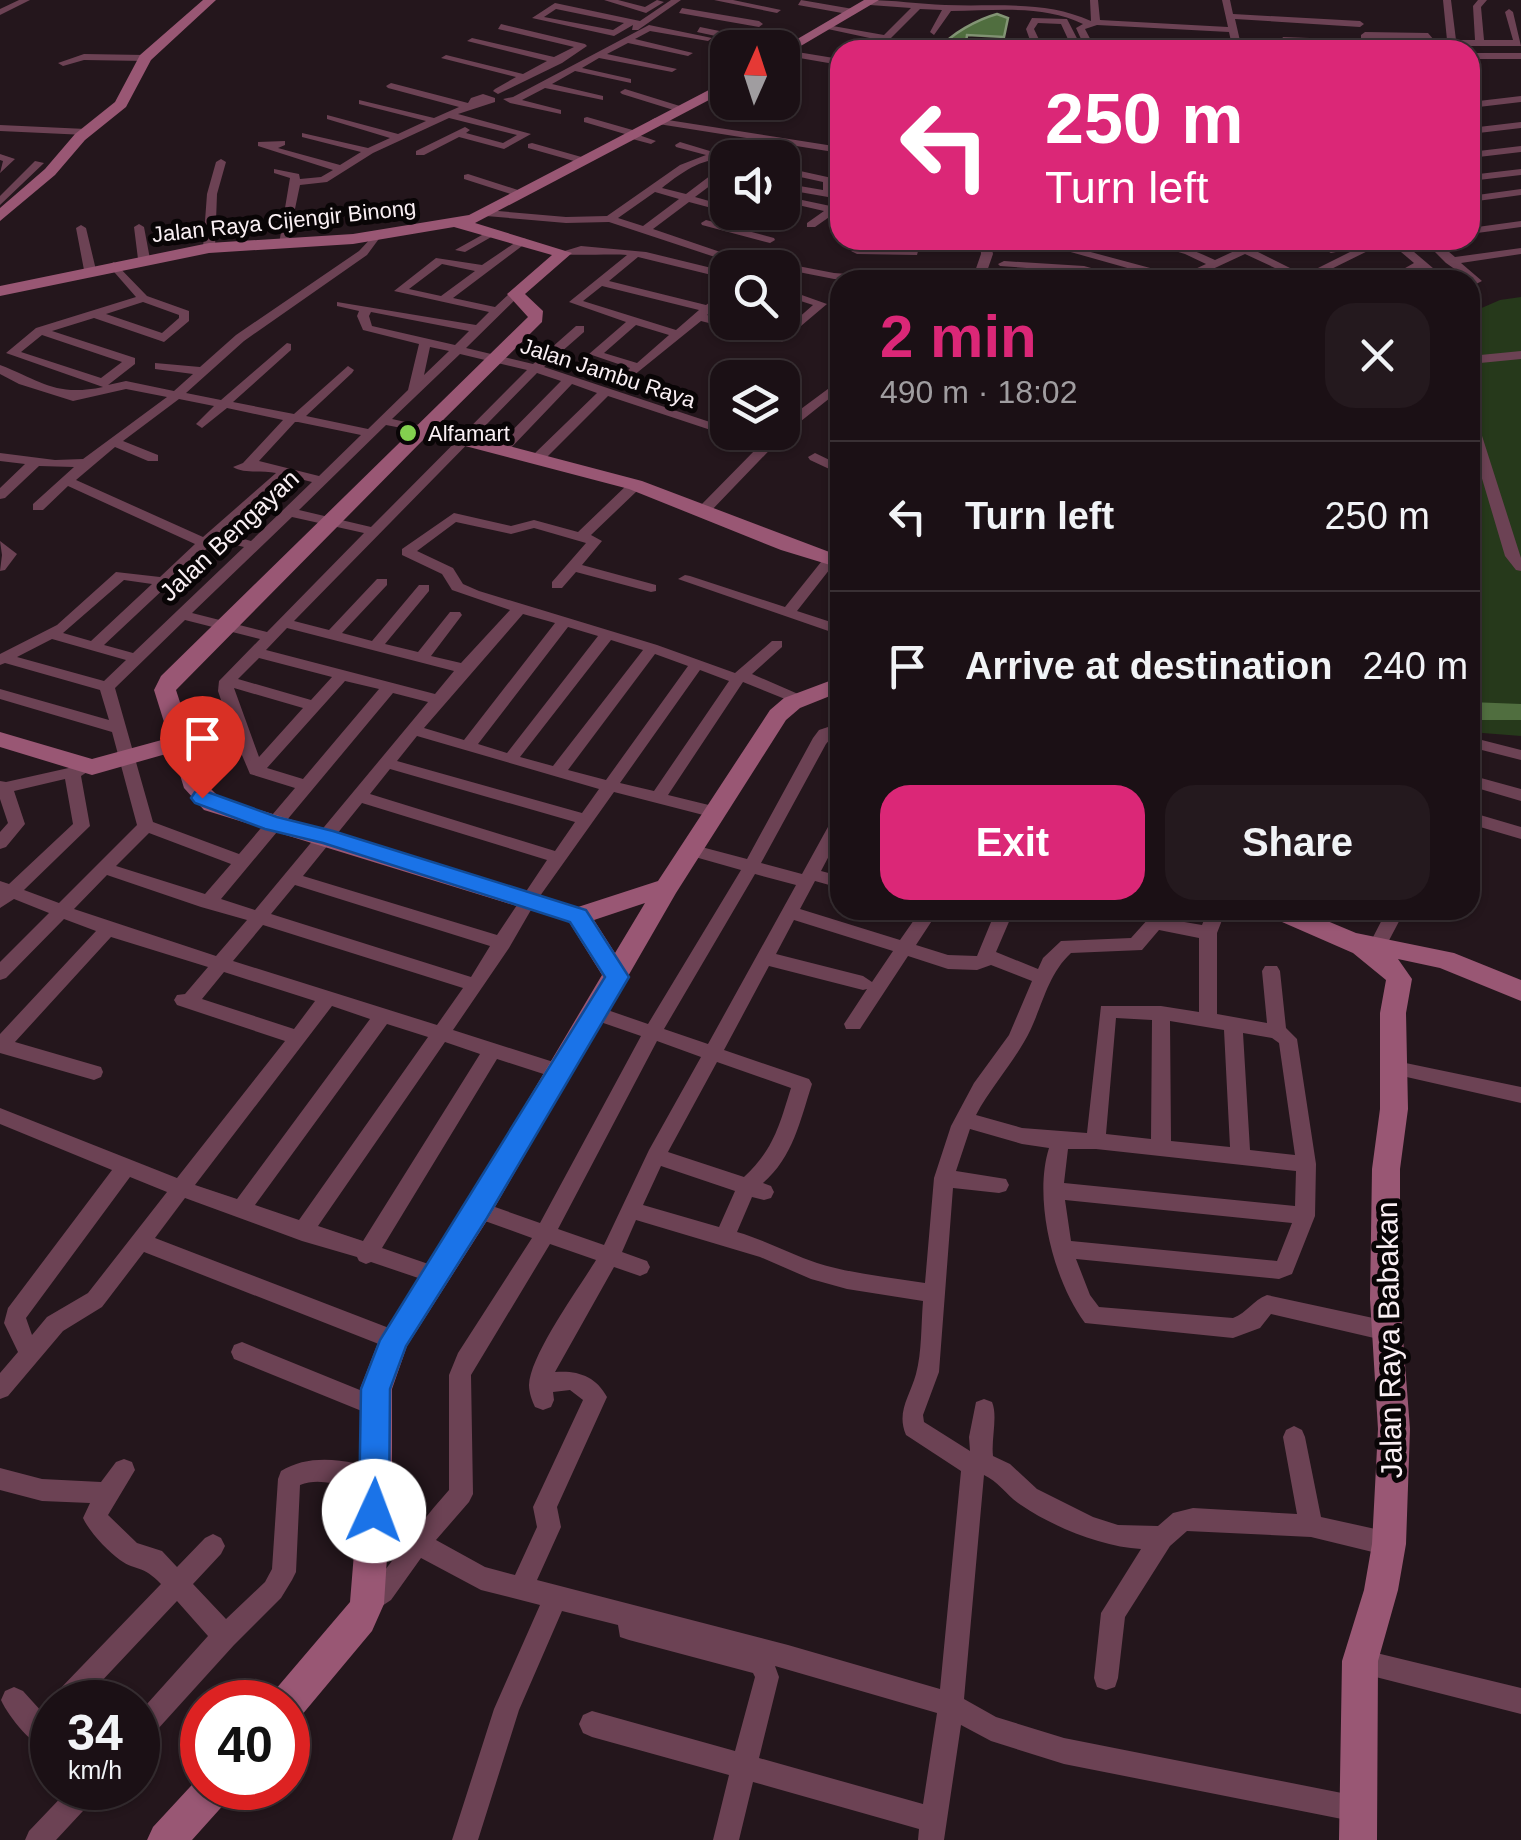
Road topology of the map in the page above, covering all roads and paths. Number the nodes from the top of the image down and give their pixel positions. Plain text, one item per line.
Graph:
1 (26, 0) edge
2 (210, 0) edge
3 (608, 0) edge
4 (663, 0) edge
5 (718, 0) edge
6 (1094, 0) edge
7 (1226, 0) edge
8 (1448, 0) edge
9 (1468, 0) edge
10 (872, 1) edge
11 (1482, 1) edge
12 (550, 2) edge
13 (801, 3) dead end
14 (982, 4) edge
15 (679, 7) edge
16 (917, 7) junction
17 (948, 8) junction
18 (1161, 8) dead end
19 (777, 10) dead end
20 (1278, 10) dead end
21 (0, 12) edge
22 (853, 12) junction
23 (1508, 12) dead end
24 (1344, 13) dead end
25 (656, 14) junction
26 (1299, 15) junction
27 (637, 23) junction
28 (1196, 23) dead end
29 (759, 24) dead end
30 (1080, 24) junction
31 (1232, 24) junction
32 (1360, 24) dead end
33 (1167, 26) junction
34 (501, 27) dead end
35 (827, 28) junction
36 (1030, 28) junction
37 (934, 32) dead end
38 (710, 33) edge
39 (1396, 36) junction
40 (708, 38) dead end
41 (886, 38) joint
42 (630, 40) junction
43 (1024, 40) edge
44 (1035, 40) edge
45 (1079, 40) edge
46 (1087, 40) edge
47 (1235, 40) edge
48 (1365, 40) edge
49 (1396, 40) edge
50 (1430, 40) edge
51 (1452, 40) edge
52 (1480, 40) edge
53 (472, 41) dead end
54 (800, 42) edge
55 (1480, 43) edge
56 (1519, 43) edge
57 (688, 53) dead end
58 (800, 53) edge
59 (594, 54) junction
60 (1480, 56) edge
61 (1521, 56) edge
62 (146, 58) junction
63 (446, 58) dead end
64 (554, 60) junction
65 (830, 60) edge
66 (62, 63) dead end
67 (571, 66) junction
68 (672, 69) dead end
69 (526, 77) junction
70 (542, 84) junction
71 (391, 86) dead end
72 (710, 93) edge
73 (502, 97) junction
74 (600, 98) dead end
75 (1521, 99) edge
76 (362, 102) dead end
77 (1480, 104) edge
78 (472, 105) junction
79 (680, 109) junction
80 (558, 112) dead end
81 (448, 115) junction
82 (330, 117) dead end
83 (587, 120) dead end
84 (436, 121) junction
85 (655, 121) junction
86 (479, 122) junction
87 (1521, 125) edge
88 (0, 128) edge
89 (1498, 128) junction
90 (1480, 130) edge
91 (86, 132) junction
92 (458, 134) junction
93 (630, 134) junction
94 (306, 135) dead end
95 (714, 136) dead end
96 (401, 138) junction
97 (735, 140) edge
98 (651, 141) dead end
99 (245, 145) dead end
100 (680, 145) dead end
101 (532, 146) dead end
102 (1518, 148) edge
103 (830, 149) edge
104 (369, 152) junction
105 (420, 153) dead end
106 (710, 154) edge
107 (1480, 154) edge
108 (0, 157) edge
109 (710, 157) edge
110 (1521, 158) edge
111 (581, 160) junction
112 (221, 162) dead end
113 (40, 163) dead end
114 (692, 163) junction
115 (710, 167) edge
116 (348, 168) junction
117 (0, 170) edge
118 (278, 171) dead end
119 (367, 172) dead end
120 (1521, 172) edge
121 (800, 174) edge
122 (468, 177) dead end
123 (1480, 178) edge
124 (1487, 178) junction
125 (299, 179) junction
126 (710, 182) edge
127 (654, 189) junction
128 (800, 189) edge
129 (1511, 193) edge
130 (520, 194) junction
131 (1480, 197) edge
132 (688, 198) junction
133 (6, 199) edge
134 (800, 202) edge
135 (710, 203) edge
136 (1521, 203) edge
137 (572, 204) dead end
138 (830, 210) edge
139 (830, 214) edge
140 (0, 216) edge
141 (541, 218) junction
142 (610, 219) junction
143 (483, 220) junction
144 (710, 220) edge
145 (706, 223) junction
146 (1521, 224) edge
147 (811, 225) dead end
148 (139, 227) dead end
149 (81, 228) dead end
150 (645, 230) junction
151 (1480, 230) edge
152 (376, 236) junction
153 (770, 240) dead end
154 (522, 241) junction
155 (283, 242) junction
156 (681, 242) junction
157 (209, 248) junction
158 (461, 250) dead end
159 (1070, 250) edge
160 (1181, 250) edge
161 (1242, 250) edge
162 (1261, 250) edge
163 (1359, 250) edge
164 (1405, 250) edge
165 (1439, 250) edge
166 (710, 251) edge
167 (1521, 251) edge
168 (564, 253) junction
169 (633, 256) junction
170 (144, 259) junction
171 (1450, 260) junction
172 (1215, 264) junction
173 (1421, 264) junction
174 (114, 265) junction
175 (483, 269) junction
176 (800, 269) edge
177 (90, 270) junction
178 (710, 270) edge
179 (1010, 270) edge
180 (1084, 270) edge
181 (1145, 270) edge
182 (1203, 270) edge
183 (1289, 270) edge
184 (1311, 270) edge
185 (1409, 270) edge
186 (1428, 270) edge
187 (1462, 270) edge
188 (830, 275) edge
189 (600, 282) junction
190 (0, 291) edge
191 (516, 294) junction
192 (800, 297) edge
193 (143, 298) junction
194 (443, 300) junction
195 (341, 304) dead end
196 (710, 308) edge
197 (364, 310) junction
198 (495, 310) junction
199 (94, 314) junction
200 (704, 314) junction
201 (710, 316) edge
202 (634, 321) junction
203 (800, 323) edge
204 (580, 329) dead end
205 (476, 330) junction
206 (40, 331) junction
207 (678, 334) junction
208 (426, 344) junction
209 (287, 347) dead end
210 (459, 350) junction
211 (1521, 355) edge
212 (493, 358) junction
213 (1480, 359) edge
214 (159, 366) dead end
215 (536, 368) junction
216 (638, 368) junction
217 (0, 369) edge
218 (348, 370) dead end
219 (203, 371) junction
220 (627, 377) dead end
221 (570, 379) junction
222 (414, 390) junction
223 (608, 390) junction
224 (830, 394) edge
225 (174, 396) junction
226 (276, 398) dead end
227 (226, 404) junction
228 (259, 412) junction
229 (800, 417) edge
230 (294, 418) junction
231 (384, 421) junction
232 (202, 424) dead end
233 (710, 427) edge
234 (423, 430) junction
235 (371, 433) junction
236 (464, 440) junction
237 (113, 442) junction
238 (503, 448) junction
239 (1480, 449) edge
240 (762, 450) edge
241 (815, 456) dead end
242 (0, 457) edge
243 (539, 457) junction
244 (154, 458) dead end
245 (34, 462) junction
246 (86, 463) junction
247 (830, 464) edge
248 (285, 472) junction
249 (323, 481) junction
250 (70, 482) junction
251 (632, 486) junction
252 (0, 495) edge
253 (38, 507) dead end
254 (704, 510) junction
255 (290, 512) junction
256 (332, 522) junction
257 (376, 532) junction
258 (581, 537) junction
259 (208, 539) junction
260 (0, 545) edge
261 (254, 546) junction
262 (830, 559) edge
263 (0, 567) edge
264 (575, 567) junction
265 (830, 567) edge
266 (1521, 567) edge
267 (684, 579) dead end
268 (165, 582) junction
269 (382, 582) dead end
270 (557, 585) dead end
271 (457, 587) junction
272 (651, 588) dead end
273 (520, 608) junction
274 (788, 613) junction
275 (181, 615) junction
276 (455, 615) dead end
277 (564, 622) junction
278 (284, 623) junction
279 (226, 624) junction
280 (830, 627) edge
281 (50, 634) junction
282 (333, 634) junction
283 (608, 635) junction
284 (270, 637) junction
285 (776, 644) dead end
286 (376, 645) junction
287 (93, 647) junction
288 (652, 648) junction
289 (255, 652) junction
290 (422, 657) junction
291 (134, 658) junction
292 (1, 659) edge
293 (696, 665) junction
294 (464, 668) junction
295 (342, 675) junction
296 (740, 677) junction
297 (228, 681) junction
298 (107, 688) junction
299 (389, 688) junction
300 (830, 688) edge
301 (0, 694) edge
302 (438, 700) junction
303 (800, 700) junction
304 (314, 706) junction
305 (118, 728) junction
306 (238, 728) junction
307 (413, 730) junction
308 (830, 732) edge
309 (0, 739) edge
310 (179, 743) junction
311 (1480, 745) edge
312 (467, 747) junction
313 (1521, 756) edge
314 (126, 760) junction
315 (510, 760) junction
316 (386, 762) junction
317 (82, 769) junction
318 (256, 770) junction
319 (556, 773) junction
320 (1480, 783) edge
321 (306, 786) junction
322 (2, 787) edge
323 (610, 787) junction
324 (358, 796) junction
325 (1521, 796) edge
326 (657, 798) junction
327 (715, 812) junction
328 (587, 820) junction
329 (1480, 821) edge
330 (272, 824) junction
331 (146, 826) junction
332 (1521, 833) edge
333 (326, 836) junction
334 (0, 843) edge
335 (830, 849) edge
336 (694, 851) junction
337 (560, 858) junction
338 (241, 861) junction
339 (751, 867) junction
340 (103, 868) junction
341 (809, 878) junction
342 (294, 879) junction
343 (830, 881) edge
344 (668, 888) junction
345 (4, 893) edge
346 (529, 898) junction
347 (207, 902) junction
348 (59, 910) junction
349 (791, 913) junction
350 (578, 916) junction
351 (260, 919) junction
352 (924, 920) edge
353 (1000, 920) edge
354 (1214, 920) edge
355 (1310, 920) edge
356 (1386, 920) edge
357 (108, 929) junction
358 (1208, 933) junction
359 (503, 942) junction
360 (1365, 942) junction
361 (905, 950) junction
362 (766, 958) junction
363 (990, 959) junction
364 (224, 962) junction
365 (1271, 971) dead end
366 (0, 972) edge
367 (617, 977) junction
368 (1043, 977) junction
369 (863, 984) dead end
370 (475, 986) junction
371 (1521, 992) edge
372 (328, 998) junction
373 (593, 1012) junction
374 (1161, 1013) junction
375 (383, 1015) junction
376 (1208, 1020) junction
377 (853, 1024) dead end
378 (1233, 1025) junction
379 (654, 1031) junction
380 (1277, 1032) junction
381 (442, 1033) junction
382 (296, 1037) junction
383 (2, 1046) edge
384 (493, 1049) junction
385 (714, 1051) junction
386 (1396, 1068) junction
387 (559, 1071) junction
388 (94, 1072) dead end
389 (1521, 1095) edge
390 (0, 1116) edge
391 (965, 1120) junction
392 (1096, 1141) junction
393 (1061, 1142) junction
394 (1161, 1148) junction
395 (656, 1156) junction
396 (1240, 1156) junction
397 (1306, 1164) junction
398 (124, 1168) junction
399 (944, 1178) junction
400 (1000, 1185) dead end
401 (756, 1189) junction
402 (182, 1190) junction
403 (1052, 1190) junction
404 (240, 1210) junction
405 (478, 1210) junction
406 (630, 1210) junction
407 (1305, 1216) junction
408 (302, 1232) junction
409 (544, 1234) junction
410 (724, 1238) junction
411 (142, 1242) junction
412 (1063, 1250) junction
413 (366, 1254) junction
414 (610, 1258) junction
415 (640, 1266) dead end
416 (433, 1274) junction
417 (935, 1294) junction
418 (1387, 1331) junction
419 (394, 1340) junction
420 (29, 1352) junction
421 (242, 1352) dead end
422 (0, 1389) edge
423 (374, 1406) junction
424 (984, 1409) dead end
425 (1294, 1437) dead end
426 (977, 1464) junction
427 (124, 1470) dead end
428 (0, 1479) edge
429 (376, 1480) junction
430 (107, 1492) junction
431 (1310, 1526) junction
432 (1162, 1538) junction
433 (418, 1543) junction
434 (1390, 1544) junction
435 (213, 1546) dead end
436 (176, 1582) junction
437 (521, 1589) junction
438 (555, 1598) junction
439 (367, 1604) junction
440 (628, 1628) dead end
441 (224, 1636) junction
442 (1360, 1661) junction
443 (1106, 1678) dead end
444 (85, 1680) edge
445 (308, 1680) edge
446 (14, 1700) dead end
447 (1521, 1701) edge
448 (951, 1705) junction
449 (160, 1707) edge
450 (30, 1713) edge
451 (592, 1724) dead end
452 (743, 1764) junction
453 (66, 1810) edge
454 (194, 1810) edge
455 (1357, 1824) edge
456 (927, 1829) edge
457 (38, 1840) edge
458 (166, 1840) edge
459 (466, 1840) edge
460 (726, 1840) edge

1 - 21 street
2 - 62 street
3 - 4 street
5 - 19 street
6 - 30 street
7 - 31 street
8 - 51 street
9 - 11 street
10 - 16 street
10 - 22 street
11 - 52 street
12 - 27 street
12 - 27 street
13 - 22 street
14 - 17 street
14 - 30 street
15 - 25 street
15 - 25 street
15 - 29 street
15 - 38 street
16 - 17 street
16 - 41 street
17 - 37 street
18 - 33 street
20 - 26 street
22 - 35 street
23 - 56 street
24 - 26 street
25 - 27 street
26 - 31 street
26 - 32 street
27 - 59 street
28 - 31 street
30 - 33 street
30 - 36 street
30 - 45 street
30 - 46 street
31 - 33 street
31 - 47 street
34 - 64 street
35 - 41 street
35 - 54 street
36 - 43 street
36 - 44 street
39 - 48 street
39 - 49 street
39 - 50 street
40 - 42 street
42 - 57 street
42 - 59 street
53 - 64 street
55 - 56 street
58 - 65 street
59 - 67 street
59 - 68 street
60 - 61 street
62 - 66 street
62 - 91 street
63 - 69 street
64 - 67 street
64 - 69 street
67 - 70 street
67 - 73 street
67 - 79 street
69 - 73 street
70 - 73 street
70 - 74 street
71 - 78 street
72 - 79 street, Jalan Raya Cijengir Binong
73 - 78 street
73 - 80 street
75 - 77 street
76 - 84 street
78 - 81 street
79 - 85 street, Jalan Raya Cijengir Binong
81 - 84 street
81 - 86 street
82 - 96 street
83 - 93 street
84 - 96 street
85 - 93 street, Jalan Raya Cijengir Binong
85 - 103 street
86 - 92 street
86 - 92 street
87 - 89 street
88 - 91 street
89 - 90 street
89 - 102 street
91 - 133 street
92 - 105 street
93 - 98 street
93 - 111 street, Jalan Raya Cijengir Binong
94 - 104 street
95 - 97 street
96 - 104 street
99 - 116 street
100 - 106 street
101 - 111 street
102 - 107 street
102 - 110 street
104 - 116 street
108 - 117 street
109 - 114 street
111 - 130 street, Jalan Raya Cijengir Binong
112 - 157 street
113 - 133 street
114 - 115 street
114 - 127 street
116 - 119 street
116 - 125 street
118 - 125 street
120 - 124 street
121 - 128 street
122 - 130 street
123 - 124 street
124 - 129 street
125 - 155 street
126 - 132 street
127 - 132 street
127 - 142 street
129 - 131 street
129 - 136 street
130 - 143 street, Jalan Raya Cijengir Binong
132 - 135 street
132 - 150 street
133 - 140 street
134 - 138 street
137 - 141 street
139 - 147 street
141 - 142 street
141 - 143 street
142 - 150 street
143 - 152 street, Jalan Raya Cijengir Binong
143 - 154 street, Jalan Raya Cijengir Binong
143 - 158 street
144 - 145 street
145 - 153 street
145 - 156 street
146 - 151 street
148 - 170 street
149 - 177 street
150 - 156 street
152 - 155 street, Jalan Raya Cijengir Binong
152 - 219 street
154 - 168 street, Jalan Raya Cijengir Binong
154 - 175 street
155 - 157 street, Jalan Raya Cijengir Binong
156 - 166 street
157 - 170 street, Jalan Raya Cijengir Binong
159 - 181 street
160 - 172 street
161 - 172 street
162 - 183 street
163 - 184 street
164 - 173 street
165 - 171 street
167 - 171 street
168 - 169 street
168 - 191 street, Jalan Bengayan
169 - 178 street
169 - 189 street
170 - 174 street, Jalan Raya Cijengir Binong
171 - 187 street
172 - 182 street
173 - 185 street
173 - 186 street
174 - 177 street, Jalan Raya Cijengir Binong
174 - 193 street
175 - 194 street
175 - 194 street
176 - 188 street
177 - 190 street, Jalan Raya Cijengir Binong
179 - 180 street
189 - 200 street
189 - 202 street
191 - 198 street, Jalan Bengayan
191 - 212 street
192 - 203 street
193 - 199 street
193 - 199 street
194 - 198 street
195 - 197 street
196 - 200 street
197 - 205 street
197 - 208 street, Jalan Jambu Raya
198 - 205 street, Jalan Bengayan
199 - 206 street
200 - 201 street
200 - 207 street
202 - 207 street
202 - 216 street
204 - 215 street
205 - 210 street, Jalan Bengayan
206 - 206 street
207 - 216 street
208 - 210 street, Jalan Jambu Raya
208 - 222 street
209 - 227 street
210 - 212 street, Jalan Jambu Raya
210 - 222 street, Jalan Bengayan
211 - 213 street
212 - 215 street, Jalan Jambu Raya
212 - 234 street
214 - 219 street
215 - 221 street, Jalan Jambu Raya
215 - 236 street
216 - 220 street
217 - 225 street
218 - 230 street
219 - 225 street
221 - 223 street, Jalan Jambu Raya
221 - 238 street
222 - 231 street, Jalan Bengayan
223 - 233 street, Jalan Jambu Raya
223 - 243 street
224 - 229 street
225 - 227 street
225 - 237 street
226 - 228 street
227 - 228 street
227 - 232 street
228 - 230 street
230 - 235 street
230 - 248 street
231 - 234 street
231 - 235 street, Jalan Bengayan
234 - 236 street
234 - 256 street
235 - 249 street, Jalan Bengayan
236 - 238 street
236 - 257 street
237 - 244 street
237 - 246 street
238 - 243 street
239 - 266 street
240 - 254 street
241 - 247 street
242 - 245 street
243 - 251 street
245 - 246 street
245 - 252 street
246 - 250 street
248 - 249 street
248 - 259 street
249 - 255 street, Jalan Bengayan
250 - 253 street
250 - 259 street
251 - 254 street
251 - 258 street
254 - 262 street
255 - 256 street
255 - 261 street, Jalan Bengayan
256 - 257 street
256 - 279 street
257 - 278 street
258 - 264 street
258 - 271 street
259 - 261 street
259 - 268 street
260 - 263 street
261 - 275 street, Jalan Bengayan
264 - 270 street
264 - 272 street
265 - 274 street
267 - 274 street
268 - 281 street
268 - 287 street
269 - 282 street
271 - 273 street
271 - 286 street
273 - 277 street
273 - 294 street
274 - 280 street
275 - 279 street
275 - 291 street, Jalan Bengayan
276 - 290 street
277 - 283 street
277 - 312 street
278 - 282 street
278 - 284 street
279 - 284 street
279 - 310 street
281 - 287 street
281 - 292 street
282 - 286 street
283 - 288 street
283 - 315 street
284 - 289 street
285 - 296 street
286 - 290 street
287 - 291 street
288 - 293 street
288 - 319 street
289 - 295 street
289 - 297 street
290 - 294 street
291 - 298 street, Jalan Bengayan
292 - 298 street
293 - 296 street
293 - 323 street
294 - 302 street
295 - 299 street
295 - 304 street
296 - 303 street
296 - 326 street
297 - 304 street
297 - 306 street
298 - 305 street
299 - 302 street
299 - 321 street
300 - 303 street
301 - 305 street
302 - 307 street
303 - 327 street
304 - 318 street
305 - 314 street
306 - 310 street
306 - 318 street
307 - 312 street
307 - 316 street
308 - 339 street
309 - 317 street
310 - 314 street
310 - 330 street
311 - 313 street
312 - 315 street
314 - 317 street
314 - 331 street
315 - 319 street
316 - 324 street
316 - 328 street
317 - 322 street
317 - 345 street
318 - 321 street
319 - 323 street
320 - 325 street
321 - 330 street
322 - 334 street
323 - 326 street
323 - 328 street
324 - 333 street
324 - 337 street
326 - 327 street
327 - 336 street
328 - 337 street
329 - 332 street
330 - 333 street
330 - 338 street
331 - 338 street
331 - 340 street
333 - 342 street
333 - 346 street
335 - 341 street
336 - 339 street
336 - 344 street
337 - 346 street
338 - 347 street
339 - 341 street
339 - 379 street
340 - 347 street
340 - 348 street
341 - 343 street
341 - 349 street
342 - 351 street
342 - 359 street
344 - 350 street
344 - 367 street
345 - 348 street
346 - 350 street
346 - 359 street
347 - 351 street
348 - 357 street
348 - 366 street
349 - 361 street
349 - 362 street
350 - 367 street
351 - 364 street
351 - 370 street
352 - 361 street
353 - 363 street
354 - 358 street
355 - 360 street, Jalan Raya Babakan
356 - 360 street
357 - 364 street
357 - 383 street
358 - 368 street
358 - 376 street
359 - 370 street
360 - 371 street
360 - 386 street, Jalan Raya Babakan
361 - 363 street
361 - 377 street
362 - 369 street
362 - 385 street
363 - 368 street
364 - 372 street
364 - 382 street
365 - 380 street
367 - 373 street
368 - 391 street
370 - 381 street
372 - 375 street
372 - 382 street
373 - 379 street
373 - 387 street
374 - 376 street
374 - 392 street
374 - 394 street
375 - 381 street
375 - 404 street
376 - 378 street
378 - 380 street
378 - 396 street
379 - 385 street
379 - 409 street
380 - 397 street
381 - 384 street
381 - 408 street
382 - 402 street
383 - 388 street
384 - 387 street
384 - 413 street
385 - 395 street
385 - 401 street
386 - 389 street
386 - 418 street, Jalan Raya Babakan
387 - 405 street
390 - 398 street
391 - 393 street
391 - 399 street
392 - 393 street
392 - 394 street
393 - 403 street
394 - 396 street
395 - 401 street
395 - 406 street
396 - 397 street
397 - 407 street
398 - 402 street
398 - 420 street
399 - 400 street
399 - 417 street
401 - 410 street
402 - 404 street
402 - 411 street
403 - 407 street
403 - 412 street
404 - 408 street
405 - 409 street
405 - 416 street
406 - 410 street
406 - 414 street
407 - 412 street
408 - 413 street
409 - 414 street
409 - 433 street
410 - 417 street
411 - 419 street
411 - 420 street
412 - 418 street
413 - 416 street
414 - 415 street
414 - 437 street
416 - 419 street
417 - 426 street
418 - 434 street, Jalan Raya Babakan
419 - 423 street
420 - 422 street
421 - 423 street
423 - 429 street
424 - 426 street
425 - 431 street
426 - 432 street
426 - 448 street
427 - 430 street
428 - 430 street
429 - 439 street
429 - 441 street
430 - 436 street
431 - 432 street
431 - 434 street
432 - 443 street
433 - 437 street
433 - 439 street
434 - 442 street, Jalan Raya Babakan
435 - 436 street
436 - 441 street
436 - 444 street
437 - 438 street
438 - 448 street
438 - 459 street
439 - 445 street
440 - 452 street
441 - 449 street
442 - 447 street
442 - 455 street, Jalan Raya Babakan
446 - 450 street
448 - 455 street
448 - 456 street
451 - 452 street
452 - 456 street
452 - 460 street
453 - 457 street
454 - 458 street

